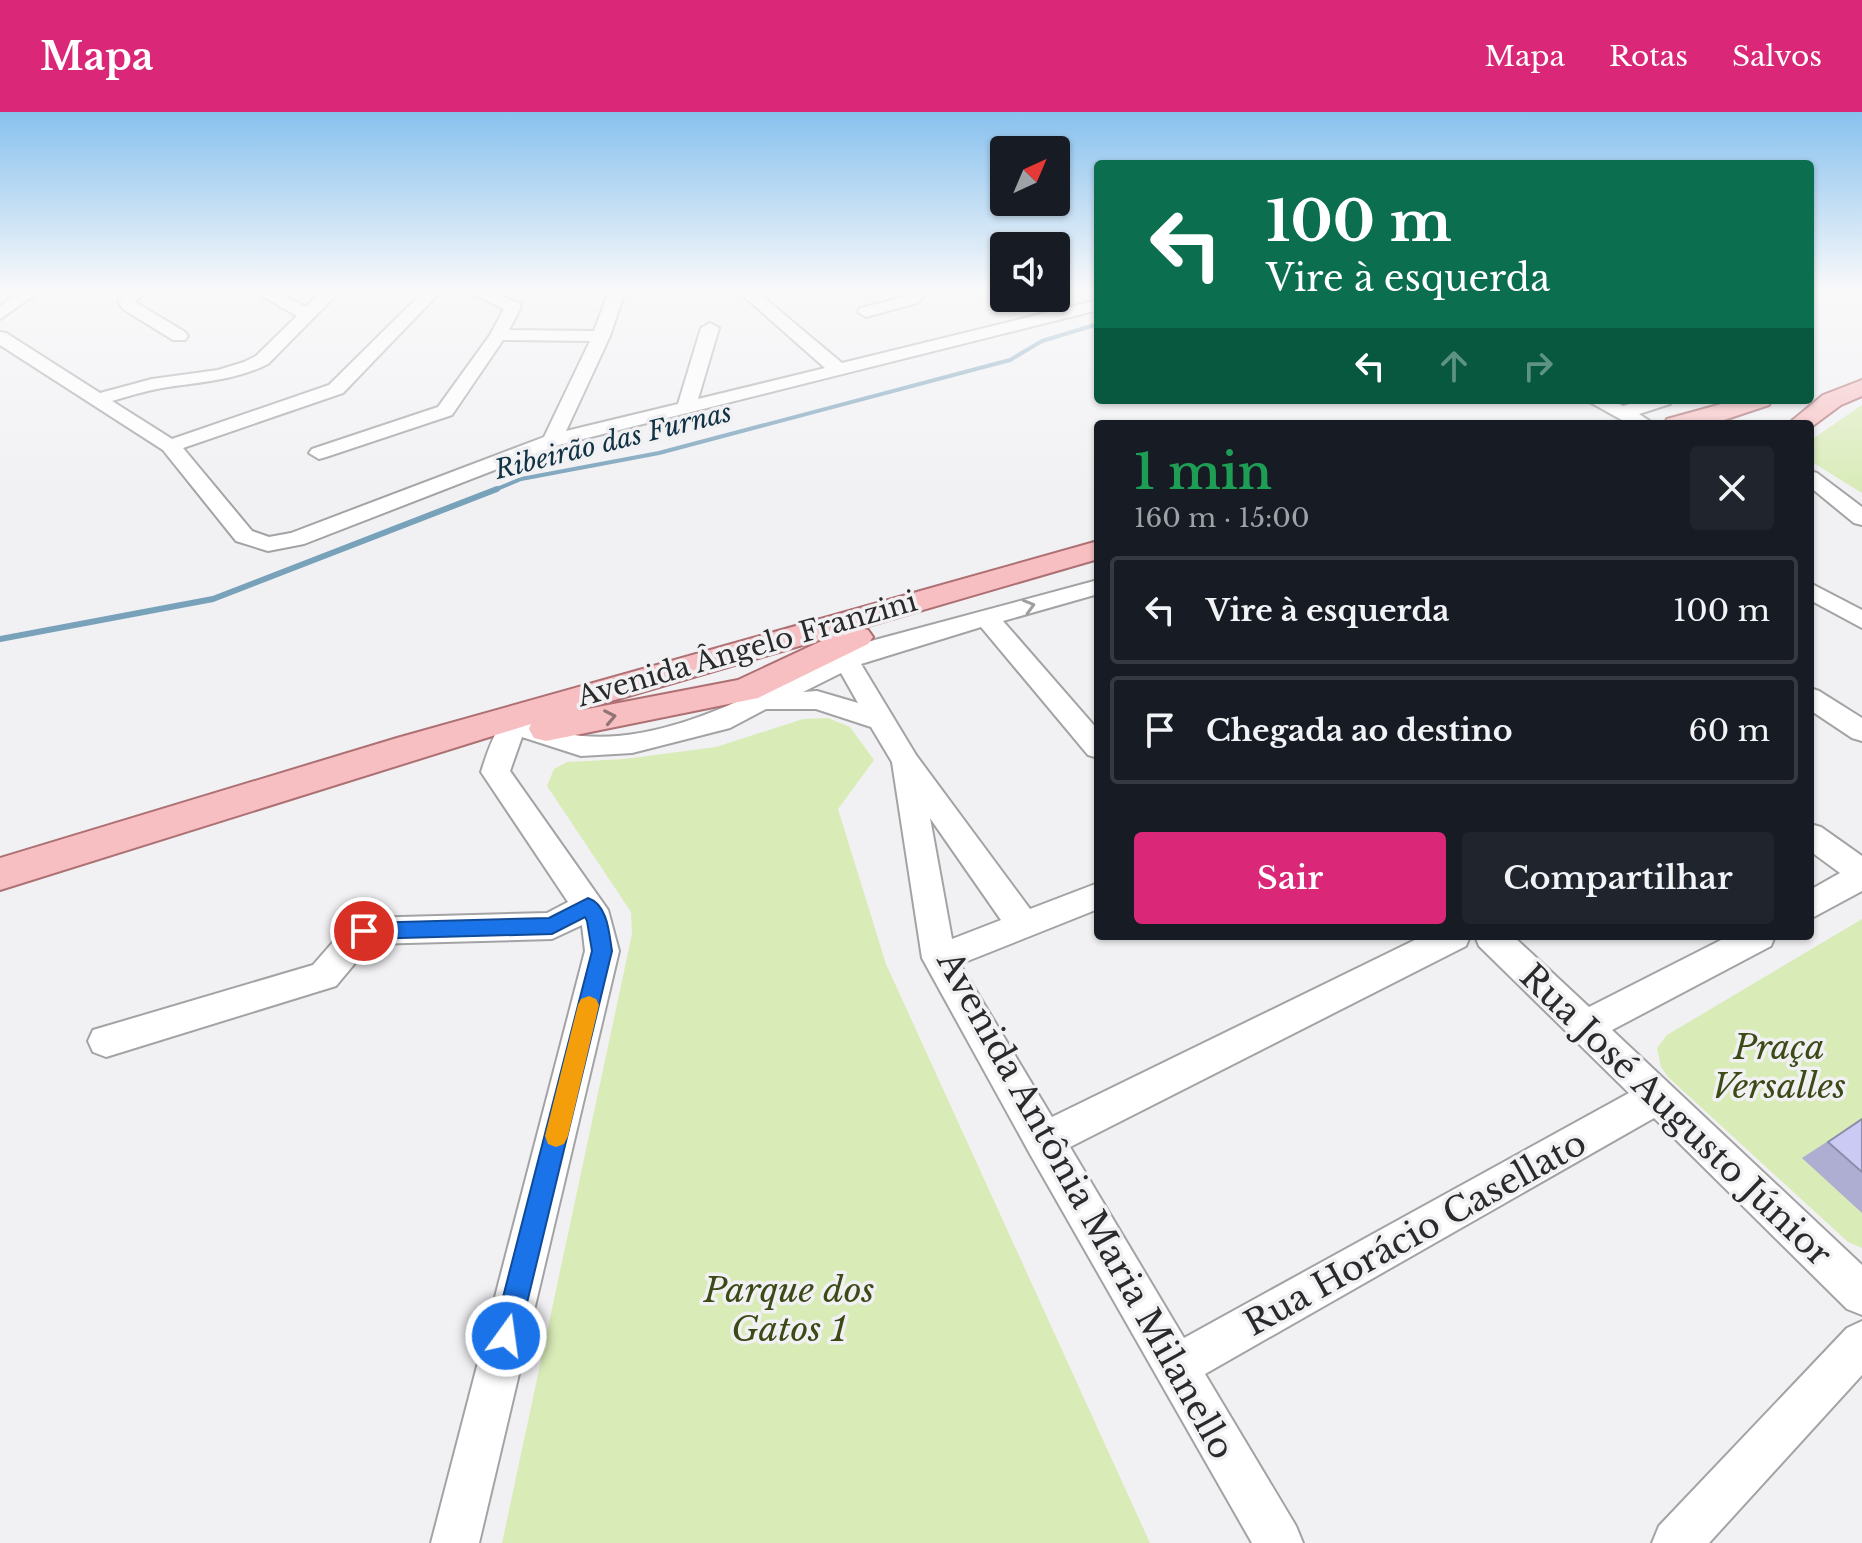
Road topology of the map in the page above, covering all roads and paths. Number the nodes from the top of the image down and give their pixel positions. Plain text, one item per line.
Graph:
1 (33, 358) edge
2 (264, 358) edge
3 (369, 358) edge
4 (482, 358) edge
5 (591, 358) edge
6 (701, 358) edge
7 (824, 358) edge
8 (886, 358) edge
9 (1862, 364) edge
10 (840, 371) junction
11 (1836, 373) dead end
12 (1862, 387) edge
13 (97, 399) junction
14 (1604, 404) edge
15 (1650, 404) edge
16 (1748, 404) edge
17 (687, 405) junction
18 (1621, 413) junction
19 (1636, 420) edge
20 (1695, 420) edge
21 (1805, 420) edge
22 (552, 441) junction
23 (170, 446) junction
24 (319, 453) dead end
25 (1814, 480) edge
26 (1814, 504) edge
27 (1862, 518) edge
28 (1862, 527) edge
29 (1094, 551) edge
30 (1094, 568) edge
31 (1094, 588) edge
32 (1814, 592) edge
33 (987, 618) junction
34 (1862, 620) edge
35 (846, 660) junction
36 (691, 666) junction
37 (1814, 700) edge
38 (762, 703) junction
39 (679, 705) junction
40 (881, 720) junction
41 (720, 721) junction
42 (523, 727) junction
43 (1862, 731) edge
44 (1094, 743) edge
45 (906, 762) junction
46 (1814, 838) edge
47 (0, 874) edge
48 (1862, 875) edge
49 (1094, 898) edge
50 (1814, 904) edge
51 (588, 906) junction
52 (1024, 926) junction
53 (1446, 940) edge
54 (1495, 940) edge
55 (1741, 940) edge
56 (939, 958) junction
57 (1584, 1027) junction
58 (106, 1041) dead end
59 (1656, 1098) junction
60 (1043, 1141) junction
61 (1862, 1294) edge
62 (1862, 1343) edge
63 (1174, 1367) junction
64 (455, 1543) edge
65 (1279, 1543) edge
66 (1676, 1543) edge

1 - 13 street
2 - 13 street
3 - 23 street
4 - 24 street
5 - 22 street
6 - 17 street
7 - 10 street
8 - 10 street
9 - 11 main road
10 - 17 street
12 - 21 main road
13 - 23 street
14 - 18 street
15 - 18 street
16 - 20 main road
17 - 22 street
18 - 19 street
22 - 23 street
25 - 27 street
26 - 28 street
29 - 36 main road, Avenida Ângelo Franzini
30 - 39 main road, Avenida Ângelo Franzini
33 -> 31 street
32 - 34 street
33 - 35 street
33 - 44 street
35 - 38 street
35 - 40 street
36 - 39 main road
36 - 42 main road, Avenida Ângelo Franzini
37 - 43 street
38 - 40 street
38 - 41 street
39 - 41 main road
42 -> 39 main road, Avenida Ângelo Franzini
40 - 45 street
41 - 42 street
42 - 47 main road, Avenida Ângelo Franzini
42 - 51 street
45 - 52 street
45 - 56 street, Avenida Antônia Maria Milanello
46 - 48 street
48 - 50 street
49 - 52 street
51 - 58 street
51 - 64 street
52 - 56 street
53 - 60 street
54 - 57 street, Rua José Augusto Júnior
55 - 57 street
56 - 60 street, Avenida Antônia Maria Milanello
57 - 59 street, Rua José Augusto Júnior
59 - 61 street, Rua José Augusto Júnior
59 - 63 street, Rua Horácio Casellato
60 - 63 street, Avenida Antônia Maria Milanello
62 - 66 street
63 - 65 street, Avenida Antônia Maria Milanello

